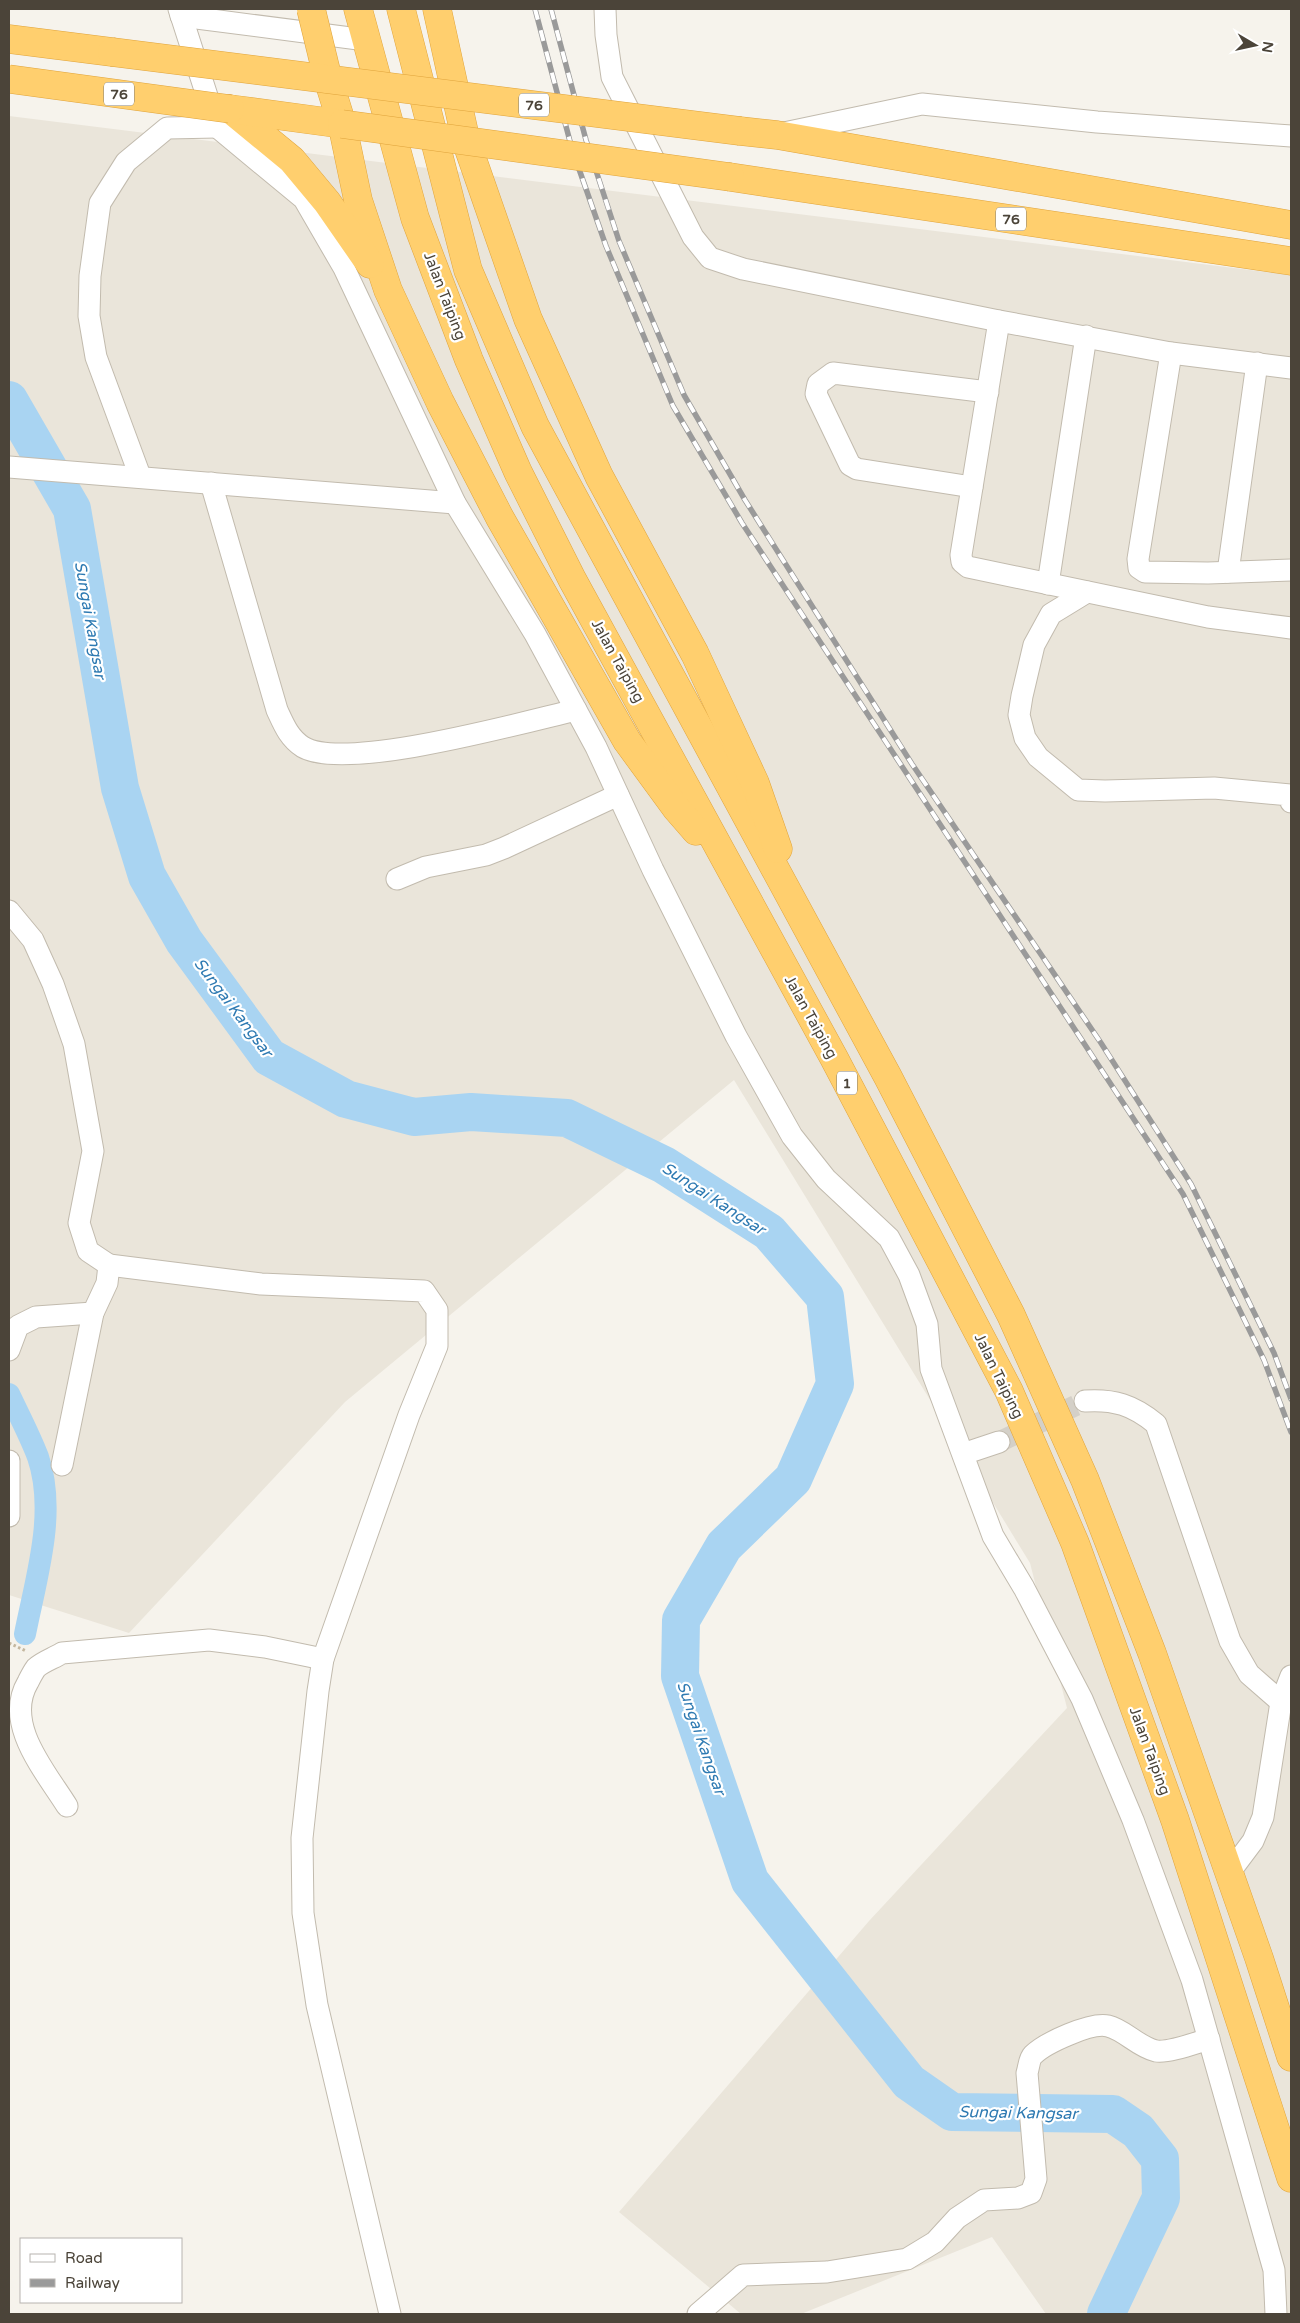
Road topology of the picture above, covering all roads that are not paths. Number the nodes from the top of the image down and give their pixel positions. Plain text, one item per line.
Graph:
1 (311, 9) edge
2 (358, 9) edge
3 (401, 9) edge
4 (437, 9) edge
5 (605, 9) edge
6 (180, 12) edge
7 (9, 39) edge
8 (366, 40) junction
9 (9, 79) edge
10 (328, 80) junction
11 (456, 95) junction
12 (223, 118) junction
13 (342, 124) junction
14 (777, 134) junction
15 (1291, 136) edge
16 (466, 141) junction
17 (1291, 225) edge
18 (1291, 261) edge
19 (388, 290) junction
20 (999, 322) junction
21 (1086, 336) junction
22 (1171, 353) junction
23 (1257, 363) junction
24 (1291, 368) edge
25 (988, 392) junction
26 (9, 467) edge
27 (132, 475) junction
28 (212, 483) junction
29 (972, 488) junction
30 (455, 503) junction
31 (1291, 570) edge
32 (1228, 572) junction
33 (1048, 584) junction
34 (1087, 592) junction
35 (1291, 628) edge
36 (576, 710) junction
37 (618, 795) junction
38 (1291, 797) edge
39 (728, 868) junction
40 (397, 879) dead end
41 (793, 904) junction
42 (9, 911) edge
43 (109, 1265) junction
44 (93, 1314) junction
45 (10, 1348) edge
46 (1084, 1401) tunnel mouth
47 (999, 1442) tunnel mouth
48 (963, 1454) junction
49 (9, 1461) edge
50 (62, 1465) dead end
51 (9, 1516) edge
52 (324, 1658) junction
53 (1291, 1676) edge
54 (1281, 1702) junction
55 (67, 1806) dead end
56 (1229, 1873) junction
57 (1209, 2039) junction
58 (1291, 2057) edge
59 (1291, 2178) edge
60 (390, 2314) edge
61 (698, 2314) edge
62 (1276, 2314) edge

1 - 10 highway, bridge
2 - 8 highway, Jalan Taiping / 1
3 - 41 highway, Jalan Taiping
4 - 11 highway
5 - 20 street
6 - 8 street
6 - 12 street
7 - 10 highway, 76, bridge
8 - 39 highway, Jalan Taiping / 1
9 - 12 highway, 76, bridge
10 - 11 highway, 76, bridge
10 - 13 highway
11 - 14 highway, 76, bridge
11 - 16 highway
12 - 13 highway, 76
12 - 19 highway
12 - 27 street
12 - 30 street
13 - 16 highway, 76, bridge
13 - 19 highway
14 - 15 street
14 - 17 highway, 76
16 - 18 highway, 76, bridge
16 - 41 highway
19 - 39 highway
20 - 21 street
20 - 25 street
21 - 22 street
21 - 33 street
22 - 23 street
22 - 32 street
23 - 24 street
23 - 32 street
25 - 29 street
25 - 29 street
26 - 27 street
27 - 28 street
28 - 30 street
28 - 36 street
29 - 33 street
30 - 36 street
31 - 32 street
33 - 34 street
34 - 35 street
34 - 38 street
36 - 37 street
37 - 40 street
37 - 48 street
39 - 59 highway, Jalan Taiping / 1
41 - 56 highway, Jalan Taiping
42 - 43 street
43 - 44 street
43 - 52 street
44 - 45 street
44 - 50 street
46 - 54 street
47 - 48 street
48 - 57 street
49 - 51 street
52 - 55 street
52 - 60 street
53 - 54 street
54 - 56 street
56 - 58 highway, Jalan Taiping
57 - 61 street
57 - 62 street

